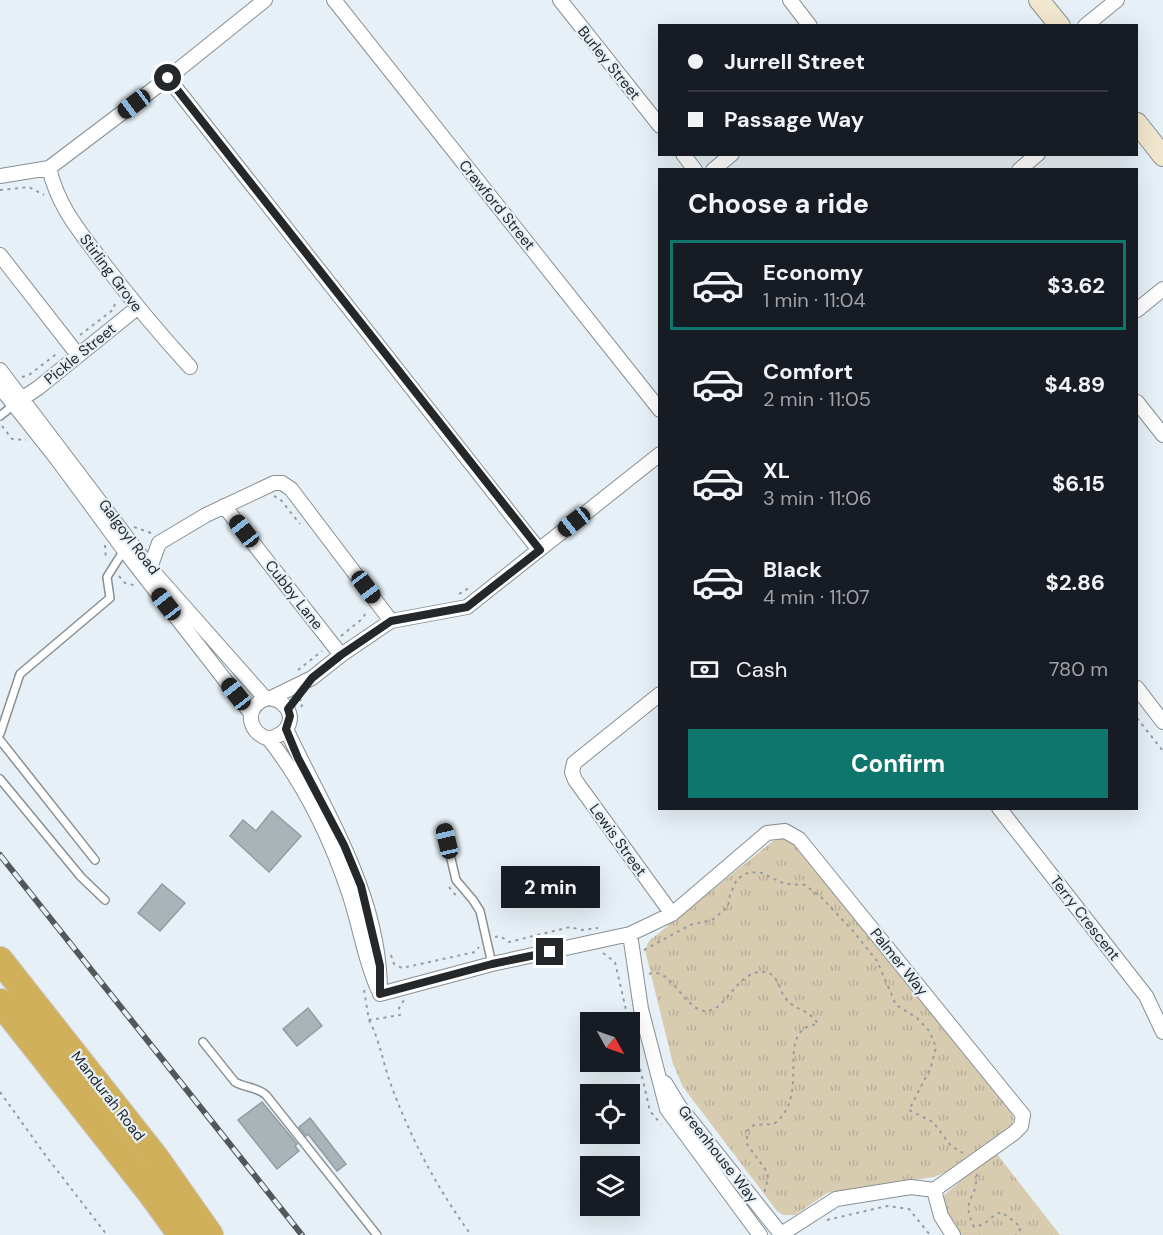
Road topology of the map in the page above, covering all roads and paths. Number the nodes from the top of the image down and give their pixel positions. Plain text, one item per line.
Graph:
1 (265, 0) edge
2 (334, 0) edge
3 (560, 0) edge
4 (790, 0) edge
5 (1040, 0) edge
6 (1117, 0) edge
7 (808, 24) edge
8 (1058, 24) edge
9 (1087, 24) edge
10 (168, 78) junction
11 (658, 123) edge
12 (1138, 124) edge
13 (730, 156) edge
14 (1036, 156) edge
15 (1163, 156) edge
16 (49, 168) junction
17 (715, 168) edge
18 (1021, 168) edge
19 (0, 176) edge
20 (0, 190) edge
21 (48, 202) dead end
22 (0, 255) edge
23 (1163, 290) edge
24 (116, 299) dead end
25 (137, 308) junction
26 (1138, 309) edge
27 (70, 343) junction
28 (78, 355) junction
29 (190, 367) dead end
30 (0, 370) edge
31 (28, 375) junction
32 (19, 377) dead end
33 (0, 387) edge
34 (38, 388) junction
35 (19, 401) junction
36 (1138, 403) edge
37 (658, 407) edge
38 (0, 416) edge
39 (1163, 435) edge
40 (658, 456) edge
41 (271, 495) dead end
42 (224, 506) junction
43 (301, 525) dead end
44 (134, 527) dead end
45 (158, 544) junction
46 (129, 547) junction
47 (540, 550) junction
48 (150, 568) junction
49 (481, 585) dead end
50 (458, 595) dead end
51 (378, 604) junction
52 (391, 621) junction
53 (332, 643) junction
54 (341, 655) junction
55 (296, 672) dead end
56 (312, 678) junction
57 (1138, 689) edge
58 (658, 696) edge
59 (268, 698) junction
60 (288, 709) junction
61 (250, 712) junction
62 (1138, 719) edge
63 (1163, 722) edge
64 (286, 729) junction
65 (0, 734) edge
66 (269, 739) junction
67 (0, 740) edge
68 (1163, 751) edge
69 (0, 779) edge
70 (1001, 810) edge
71 (329, 829) junction
72 (444, 829) dead end
73 (95, 860) dead end
74 (105, 900) dead end
75 (672, 914) junction
76 (630, 934) junction
77 (641, 951) dead end
78 (0, 960) edge
79 (492, 964) junction
80 (645, 975) dead end
81 (0, 1002) edge
82 (369, 1020) dead end
83 (1163, 1032) edge
84 (203, 1042) dead end
85 (640, 1068) edge
86 (658, 1070) junction
87 (0, 1092) edge
88 (661, 1123) dead end
89 (972, 1162) junction
90 (934, 1190) junction
91 (755, 1202) junction
92 (819, 1222) dead end
93 (107, 1235) edge
94 (181, 1235) edge
95 (210, 1235) edge
96 (377, 1235) edge
97 (471, 1235) edge
98 (760, 1235) edge
99 (781, 1235) edge
100 (930, 1235) edge
101 (952, 1235) edge
102 (1016, 1235) edge

1 - 10 street
2 - 37 street, Crawford Street
3 - 11 street, Burley Street
4 - 7 street
5 - 8 street
6 - 9 street
10 - 16 street
10 - 47 street
12 - 15 street
13 - 17 street
14 - 18 street
16 - 19 street
16 - 25 street, Stirling Grove
20 - 21 path
22 - 27 street
23 - 26 street
24 - 27 path
25 - 28 street, Pickle Street
25 - 29 street, Stirling Grove
27 - 28 street
27 - 31 path
28 - 34 street, Pickle Street
30 - 35 street, Galgoyl Road
31 - 32 path
31 - 34 path
33 - 35 street, Galgoyl Road
34 - 35 street, Pickle Street
35 - 38 lane
35 - 46 street, Galgoyl Road
36 - 39 street
40 - 47 street
41 - 43 path
42 - 45 street
42 - 51 street
42 - 53 street, Cubby Lane
44 - 45 path
45 - 46 street
45 - 48 street
46 - 48 street, Galgoyl Road
46 - 61 street, Galgoyl Road
46 - 65 lane
47 - 52 street
48 - 59 street, Galgoyl Road
49 - 50 path
51 - 52 street
51 - 53 path
52 - 54 street
53 - 54 street, Cubby Lane
53 - 55 path
54 - 56 street
56 - 59 street
56 - 60 street
57 - 63 street
58 - 75 street, Lewis Street
59 - 60 street
59 - 61 street
60 - 64 street
61 - 66 street
62 - 68 path
64 - 66 street
64 - 71 street
66 - 71 street
67 - 73 lane
69 - 74 lane
70 - 83 street, Terry Crescent
71 - 79 street, Palmer Way
72 - 79 lane
75 - 76 street, Palmer Way
75 - 89 street, Palmer Way
76 - 79 street, Palmer Way
76 - 86 street, Greenhouse Way
77 - 89 path
78 - 95 highway, Mandurah Road
80 - 91 path
81 - 94 highway, Mandurah Road
82 - 97 path
84 - 96 lane
85 - 88 path
86 - 91 street, Greenhouse Way
86 - 98 street, Greenhouse Way
87 - 93 path
89 - 90 street, Palmer Way
89 - 102 path
90 - 99 street
90 - 101 street
91 - 99 street, Greenhouse Way
92 - 100 path

